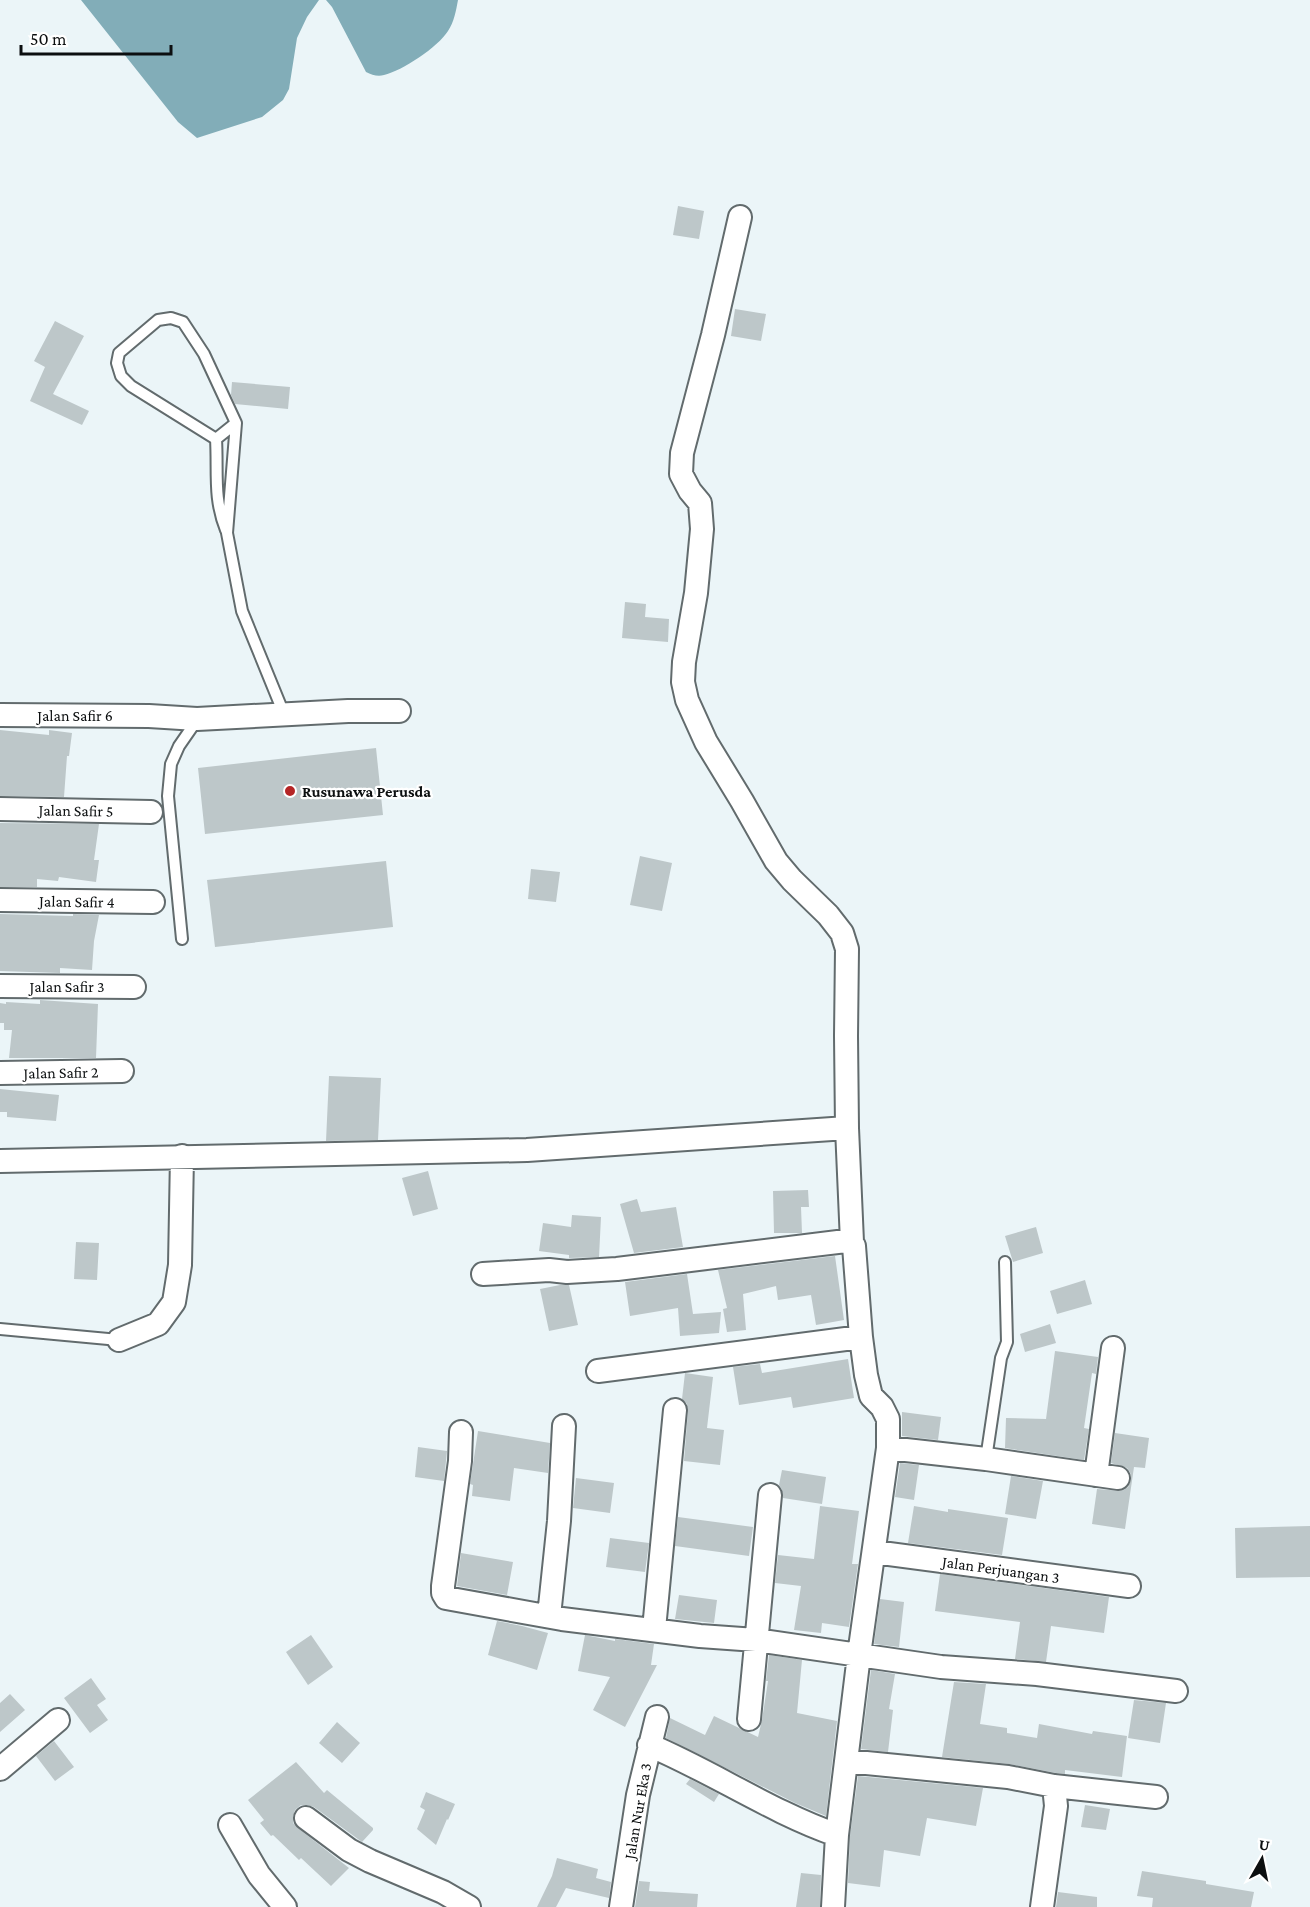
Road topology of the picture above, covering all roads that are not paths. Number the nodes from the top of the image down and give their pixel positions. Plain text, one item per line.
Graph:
1 (740, 217) dead end
2 (236, 423) junction
3 (216, 439) junction
4 (227, 533) junction
5 (399, 711) dead end
6 (0, 715) edge
7 (284, 715) junction
8 (197, 719) junction
9 (0, 809) edge
10 (151, 812) dead end
11 (0, 900) edge
12 (153, 902) dead end
13 (182, 939) dead end
14 (0, 986) edge
15 (134, 987) dead end
16 (122, 1071) dead end
17 (0, 1073) edge
18 (847, 1128) junction
19 (182, 1156) junction
20 (4, 1161) edge
21 (852, 1242) junction
22 (1005, 1262) dead end
23 (483, 1274) dead end
24 (0, 1329) edge
25 (861, 1337) junction
26 (119, 1340) joint
27 (1113, 1348) dead end
28 (598, 1371) dead end
29 (675, 1410) dead end
30 (564, 1426) dead end
31 (461, 1432) dead end
32 (888, 1448) junction
33 (986, 1459) junction
34 (770, 1495) dead end
35 (874, 1552) junction
36 (1129, 1586) dead end
37 (549, 1616) junction
38 (654, 1629) junction
39 (756, 1640) junction
40 (859, 1655) junction
41 (1176, 1691) dead end
42 (657, 1717) dead end
43 (749, 1719) dead end
44 (58, 1720) dead end
45 (649, 1745) junction
46 (846, 1761) junction
47 (0, 1768) edge
48 (1054, 1786) junction
49 (1156, 1797) dead end
50 (306, 1818) dead end
51 (230, 1825) dead end
52 (837, 1835) junction
53 (440, 1899) edge
54 (285, 1907) edge
55 (469, 1907) edge
56 (621, 1907) edge
57 (833, 1907) edge
58 (1042, 1907) edge

1 - 18 street
2 - 3 lane
2 - 3 lane
2 - 4 lane
3 - 4 lane
4 - 7 lane
5 - 7 street, Jalan Safir 6
6 - 8 street, Jalan Safir 6
7 - 8 street, Jalan Safir 6
8 - 13 lane
9 - 10 street, Jalan Safir 5
11 - 12 street, Jalan Safir 4
14 - 15 street, Jalan Safir 3
16 - 17 street, Jalan Safir 2
18 - 19 street
18 - 21 street
19 - 20 street
19 - 26 street
21 - 23 street
21 - 25 street
22 - 33 lane
24 - 26 lane
25 - 28 street
25 - 32 street
27 - 33 street
29 - 38 street
30 - 37 street
31 - 37 street
32 - 33 street
32 - 35 street
34 - 39 street
35 - 36 street, Jalan Perjuangan 3
35 - 40 street
37 - 38 street
38 - 39 street
39 - 40 street
39 - 43 street
40 - 41 street
40 - 46 street
42 - 45 street, Jalan Nur Eka 3
44 - 47 street
45 - 52 street
45 - 56 street, Jalan Nur Eka 3
46 - 48 street
46 - 52 street
48 - 49 street
48 - 58 street
50 - 53 street
51 - 54 street
52 - 57 street
53 - 55 street

